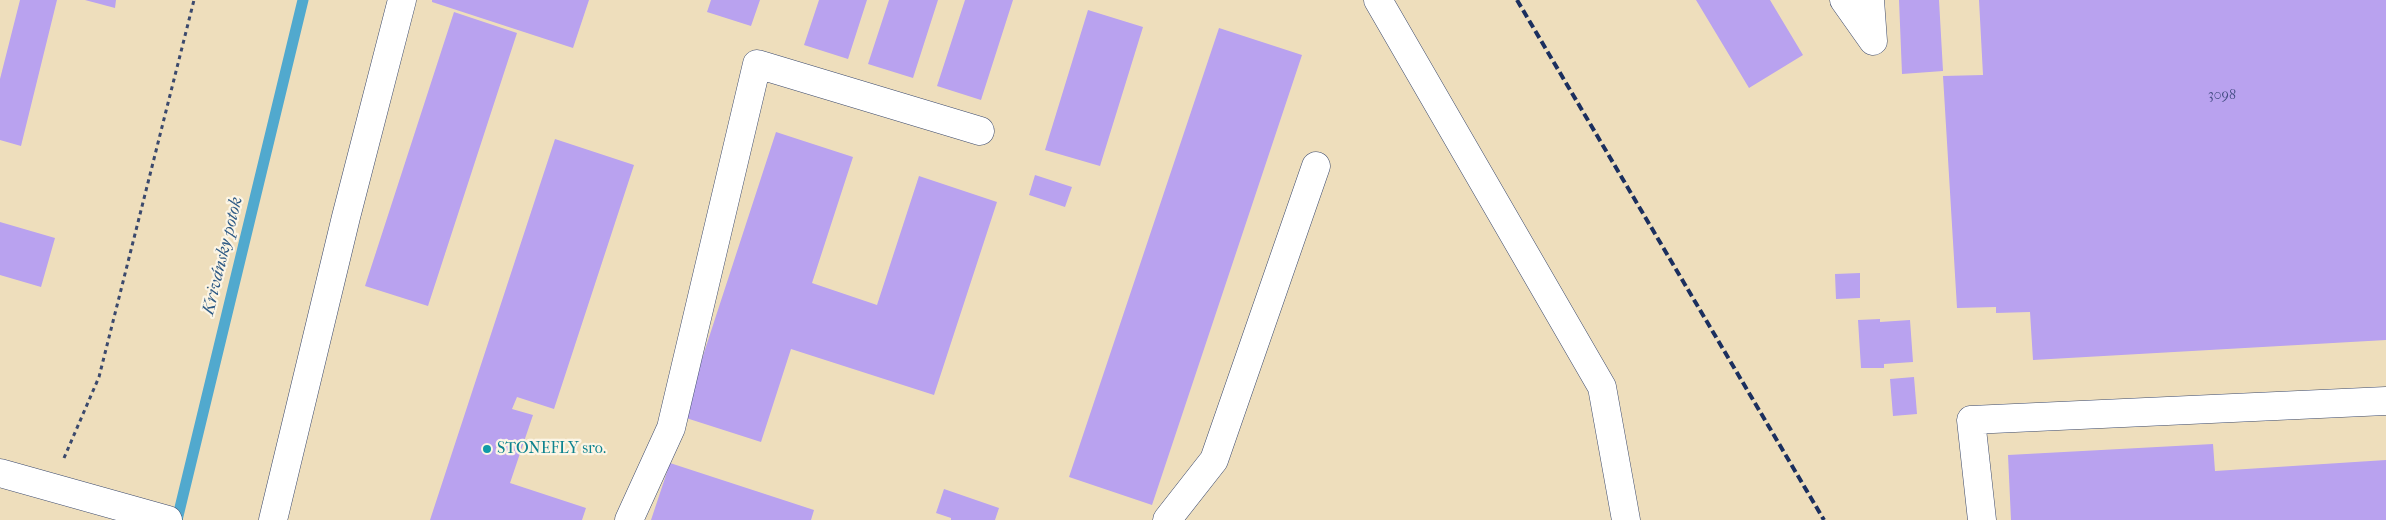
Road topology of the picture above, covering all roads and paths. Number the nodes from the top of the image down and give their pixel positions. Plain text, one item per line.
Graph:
1 (194, 0) edge
2 (402, 0) edge
3 (1378, 0) edge
4 (1844, 0) edge
5 (1870, 0) edge
6 (980, 130) dead end
7 (1316, 166) dead end
8 (2386, 401) edge
9 (0, 473) edge
10 (52, 486) junction
11 (168, 520) edge
12 (273, 520) edge
13 (629, 520) edge
14 (1167, 520) edge
15 (1626, 520) edge
16 (1982, 520) edge

1 - 10 path
2 - 12 street
3 - 15 street
4 - 5 street
6 - 13 street
7 - 14 street
8 - 16 street
9 - 10 street
10 - 11 street

